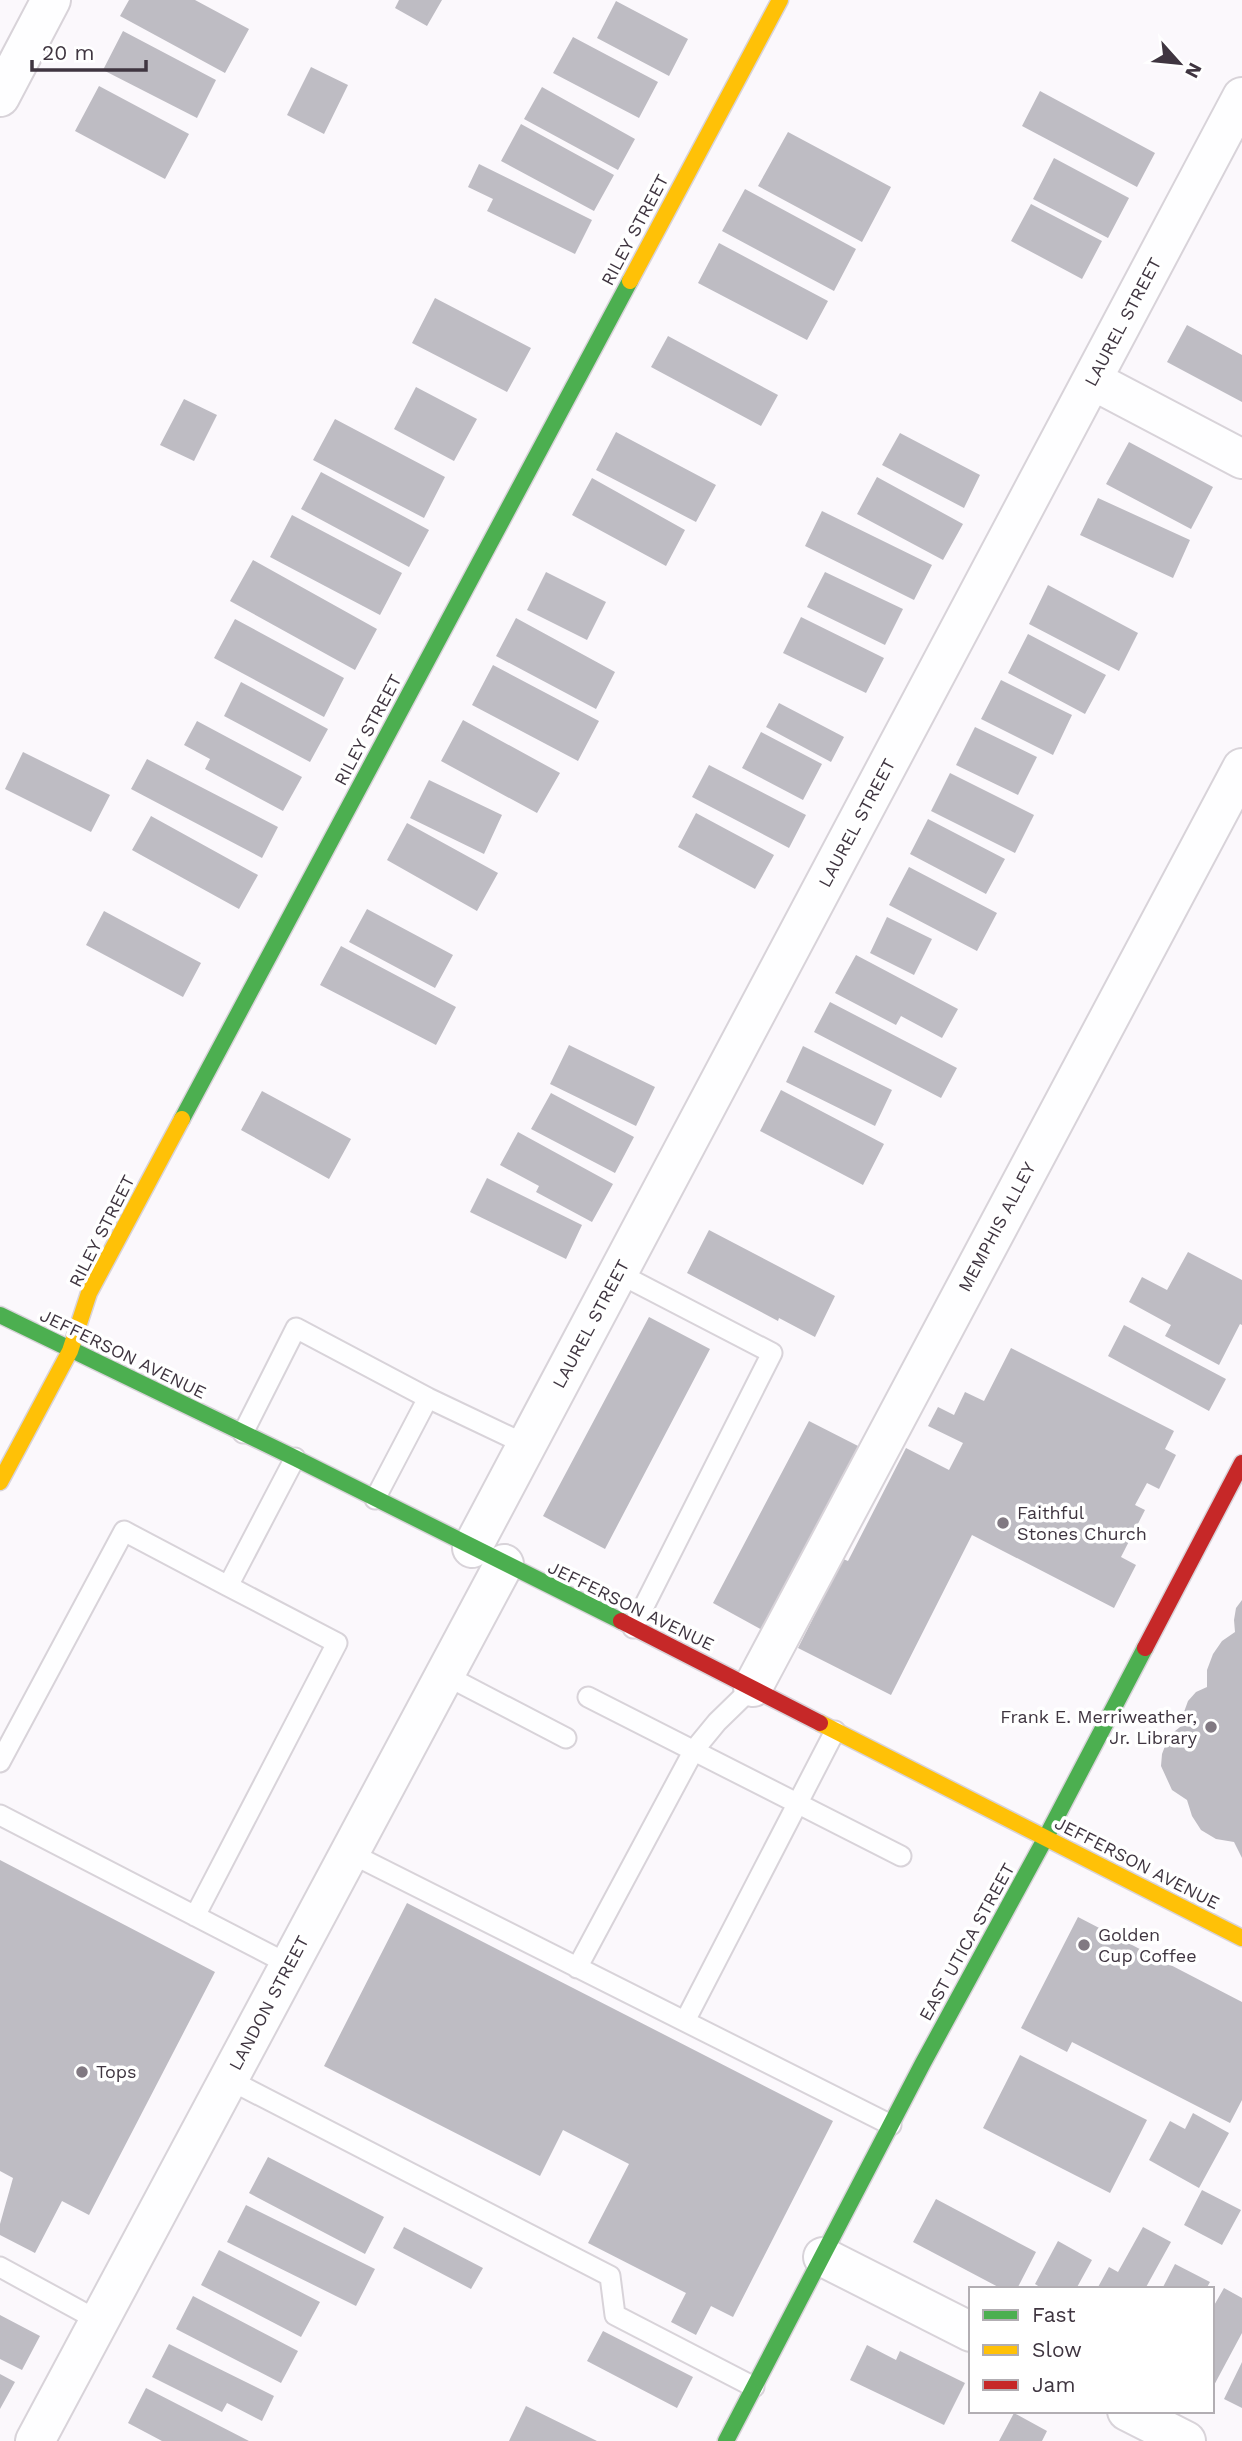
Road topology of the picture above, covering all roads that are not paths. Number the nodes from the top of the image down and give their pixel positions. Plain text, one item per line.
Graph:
1 (51, 0) edge
2 (780, 0) edge
3 (0, 97) edge
4 (1242, 97) edge
5 (1092, 380) junction
6 (1242, 459) edge
7 (1242, 768) edge
8 (618, 1273) junction
9 (0, 1315) edge
10 (70, 1350) junction
11 (428, 1398) junction
12 (243, 1433) junction
13 (527, 1444) junction
14 (295, 1458) junction
15 (1242, 1462) edge
16 (0, 1482) edge
17 (374, 1500) junction
18 (488, 1556) junction
19 (228, 1586) junction
20 (633, 1628) junction
21 (445, 1675) junction
22 (752, 1687) junction
23 (589, 1697) dead end
24 (835, 1731) junction
25 (566, 1738) dead end
26 (694, 1750) junction
27 (0, 1762) edge
28 (798, 1804) junction
29 (0, 1815) edge
30 (1045, 1839) junction
31 (350, 1853) junction
32 (901, 1856) dead end
33 (195, 1916) junction
34 (1242, 1938) edge
35 (290, 1965) junction
36 (578, 1968) junction
37 (685, 2021) junction
38 (228, 2079) junction
39 (891, 2125) junction
40 (823, 2256) junction
41 (0, 2267) edge
42 (99, 2321) junction
43 (969, 2331) edge
44 (754, 2386) junction
45 (1131, 2413) edge
46 (35, 2441) edge
47 (726, 2441) edge
48 (1186, 2441) edge

1 - 3 street
2 - 10 street, RILEY STREET
4 - 5 street, LAUREL STREET
5 - 6 street
5 - 8 street, LAUREL STREET
7 - 22 street, MEMPHIS ALLEY
8 - 13 street, LAUREL STREET
8 - 20 lane
9 - 10 street, JEFFERSON AVENUE
10 - 12 street, JEFFERSON AVENUE
10 - 16 street, RILEY STREET
11 - 12 lane
11 - 13 lane
11 - 17 lane
12 - 14 street, JEFFERSON AVENUE
13 - 18 street, LAUREL STREET
14 - 17 street, JEFFERSON AVENUE
14 - 19 lane
15 - 30 street, EAST UTICA STREET
17 - 18 street, JEFFERSON AVENUE
18 - 20 street, JEFFERSON AVENUE
18 - 21 street, LANDON STREET
19 - 27 lane
19 - 33 lane
20 - 22 street, JEFFERSON AVENUE
21 - 25 lane
21 - 31 street, LANDON STREET
22 - 24 street, JEFFERSON AVENUE
22 - 26 lane
23 - 26 lane
24 - 28 lane
24 - 30 street, JEFFERSON AVENUE
26 - 28 lane
26 - 36 lane
28 - 32 lane
28 - 37 lane
29 - 33 lane
30 - 34 street, JEFFERSON AVENUE
30 - 39 street, EAST UTICA STREET
31 - 35 street, LANDON STREET
31 - 36 lane
33 - 35 lane
35 - 38 street, LANDON STREET
36 - 37 lane
37 - 39 lane
38 - 42 street, LANDON STREET
38 - 44 lane
39 - 40 street, EAST UTICA STREET
40 - 43 street
40 - 44 street, EAST UTICA STREET
41 - 42 lane
42 - 46 street, LANDON STREET
44 - 47 street, EAST UTICA STREET
45 - 48 street

